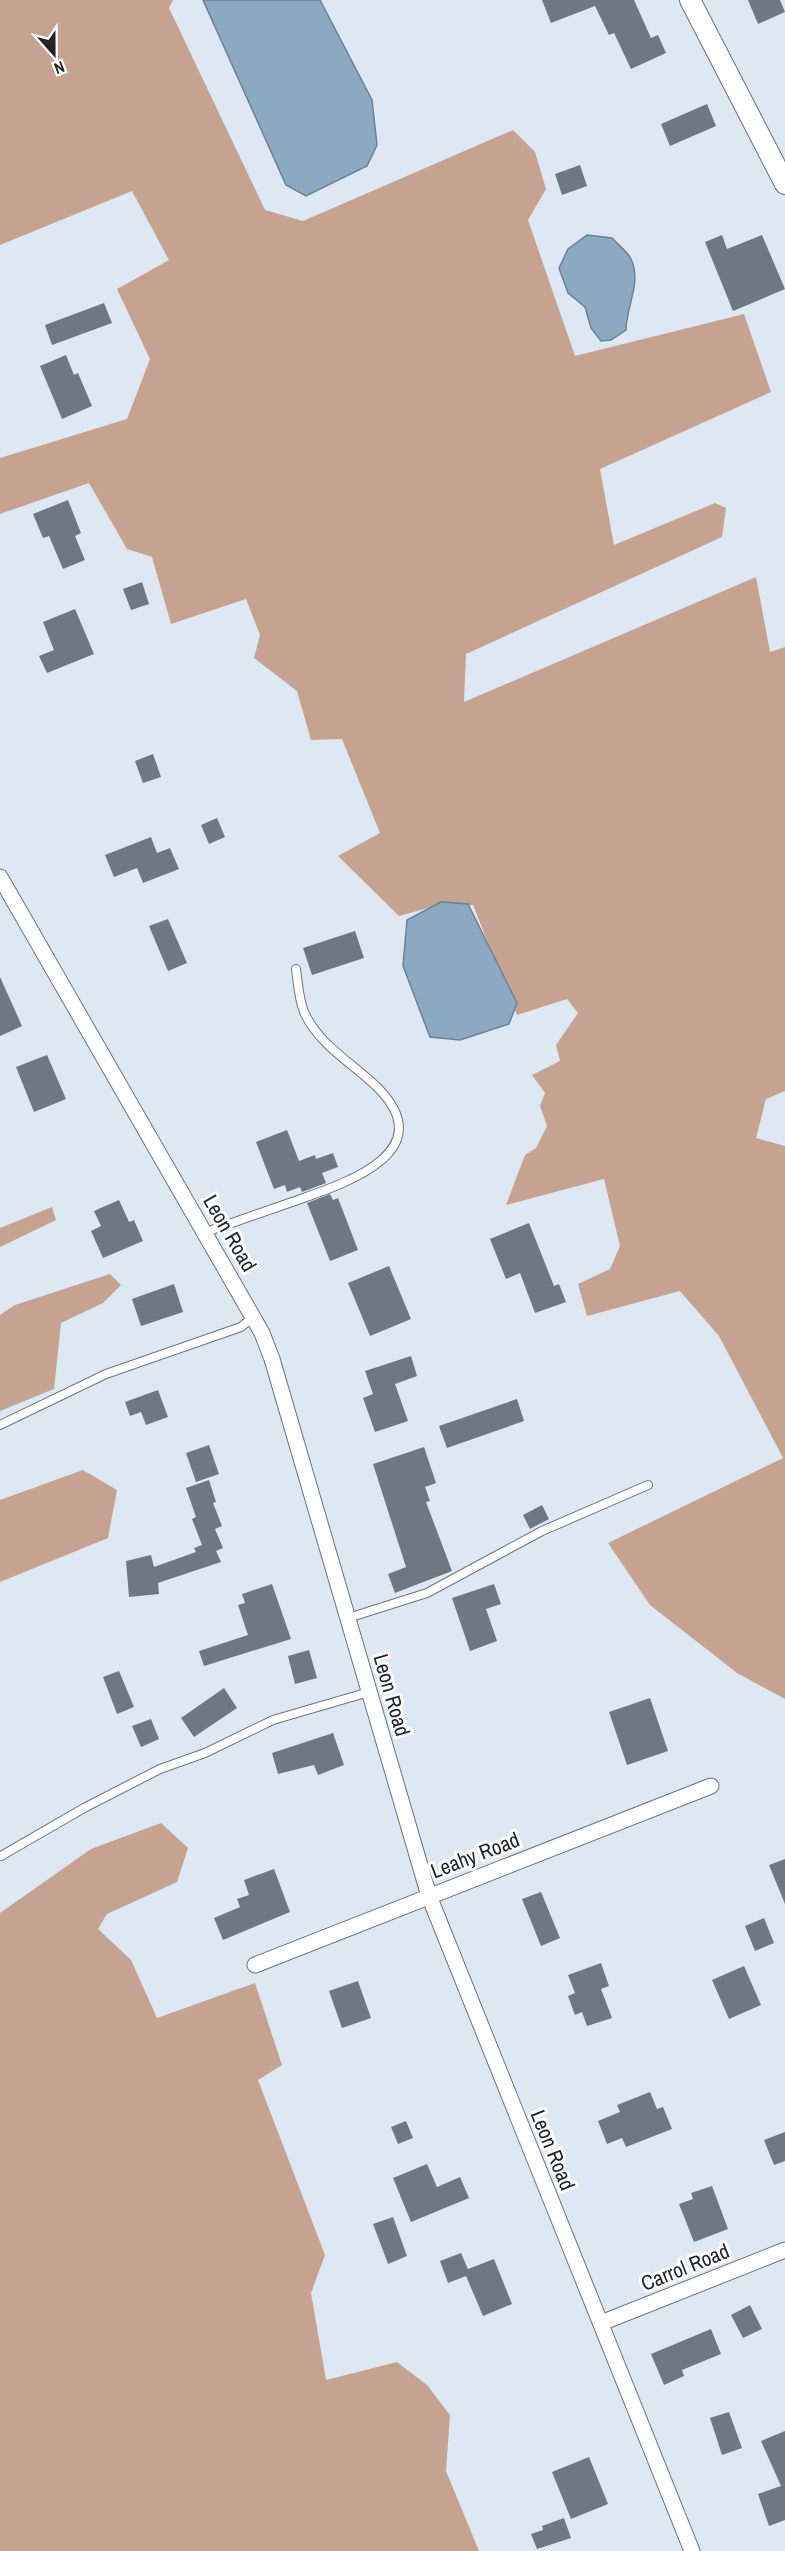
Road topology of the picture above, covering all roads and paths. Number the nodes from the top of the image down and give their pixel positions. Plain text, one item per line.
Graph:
1 (690, 0) edge
2 (785, 184) edge
3 (0, 877) edge
4 (296, 969) dead end
5 (206, 1232) junction
6 (254, 1317) junction
7 (0, 1425) edge
8 (648, 1485) dead end
9 (348, 1618) junction
10 (369, 1692) junction
11 (711, 1786) dead end
12 (1, 1856) edge
13 (429, 1896) junction
14 (255, 1965) dead end
15 (785, 2250) edge
16 (601, 2324) junction
17 (692, 2551) edge

1 - 2 street
3 - 5 street, Leon Road
4 - 5 lane
5 - 6 street, Leon Road
6 - 7 lane
6 - 9 street, Leon Road
8 - 9 lane
9 - 10 street, Leon Road
10 - 12 lane
10 - 13 street, Leon Road
11 - 13 street, Leahy Road
13 - 14 street, Leahy Road
13 - 16 street, Leon Road
15 - 16 street, Carrol Road
16 - 17 street, Leon Road

